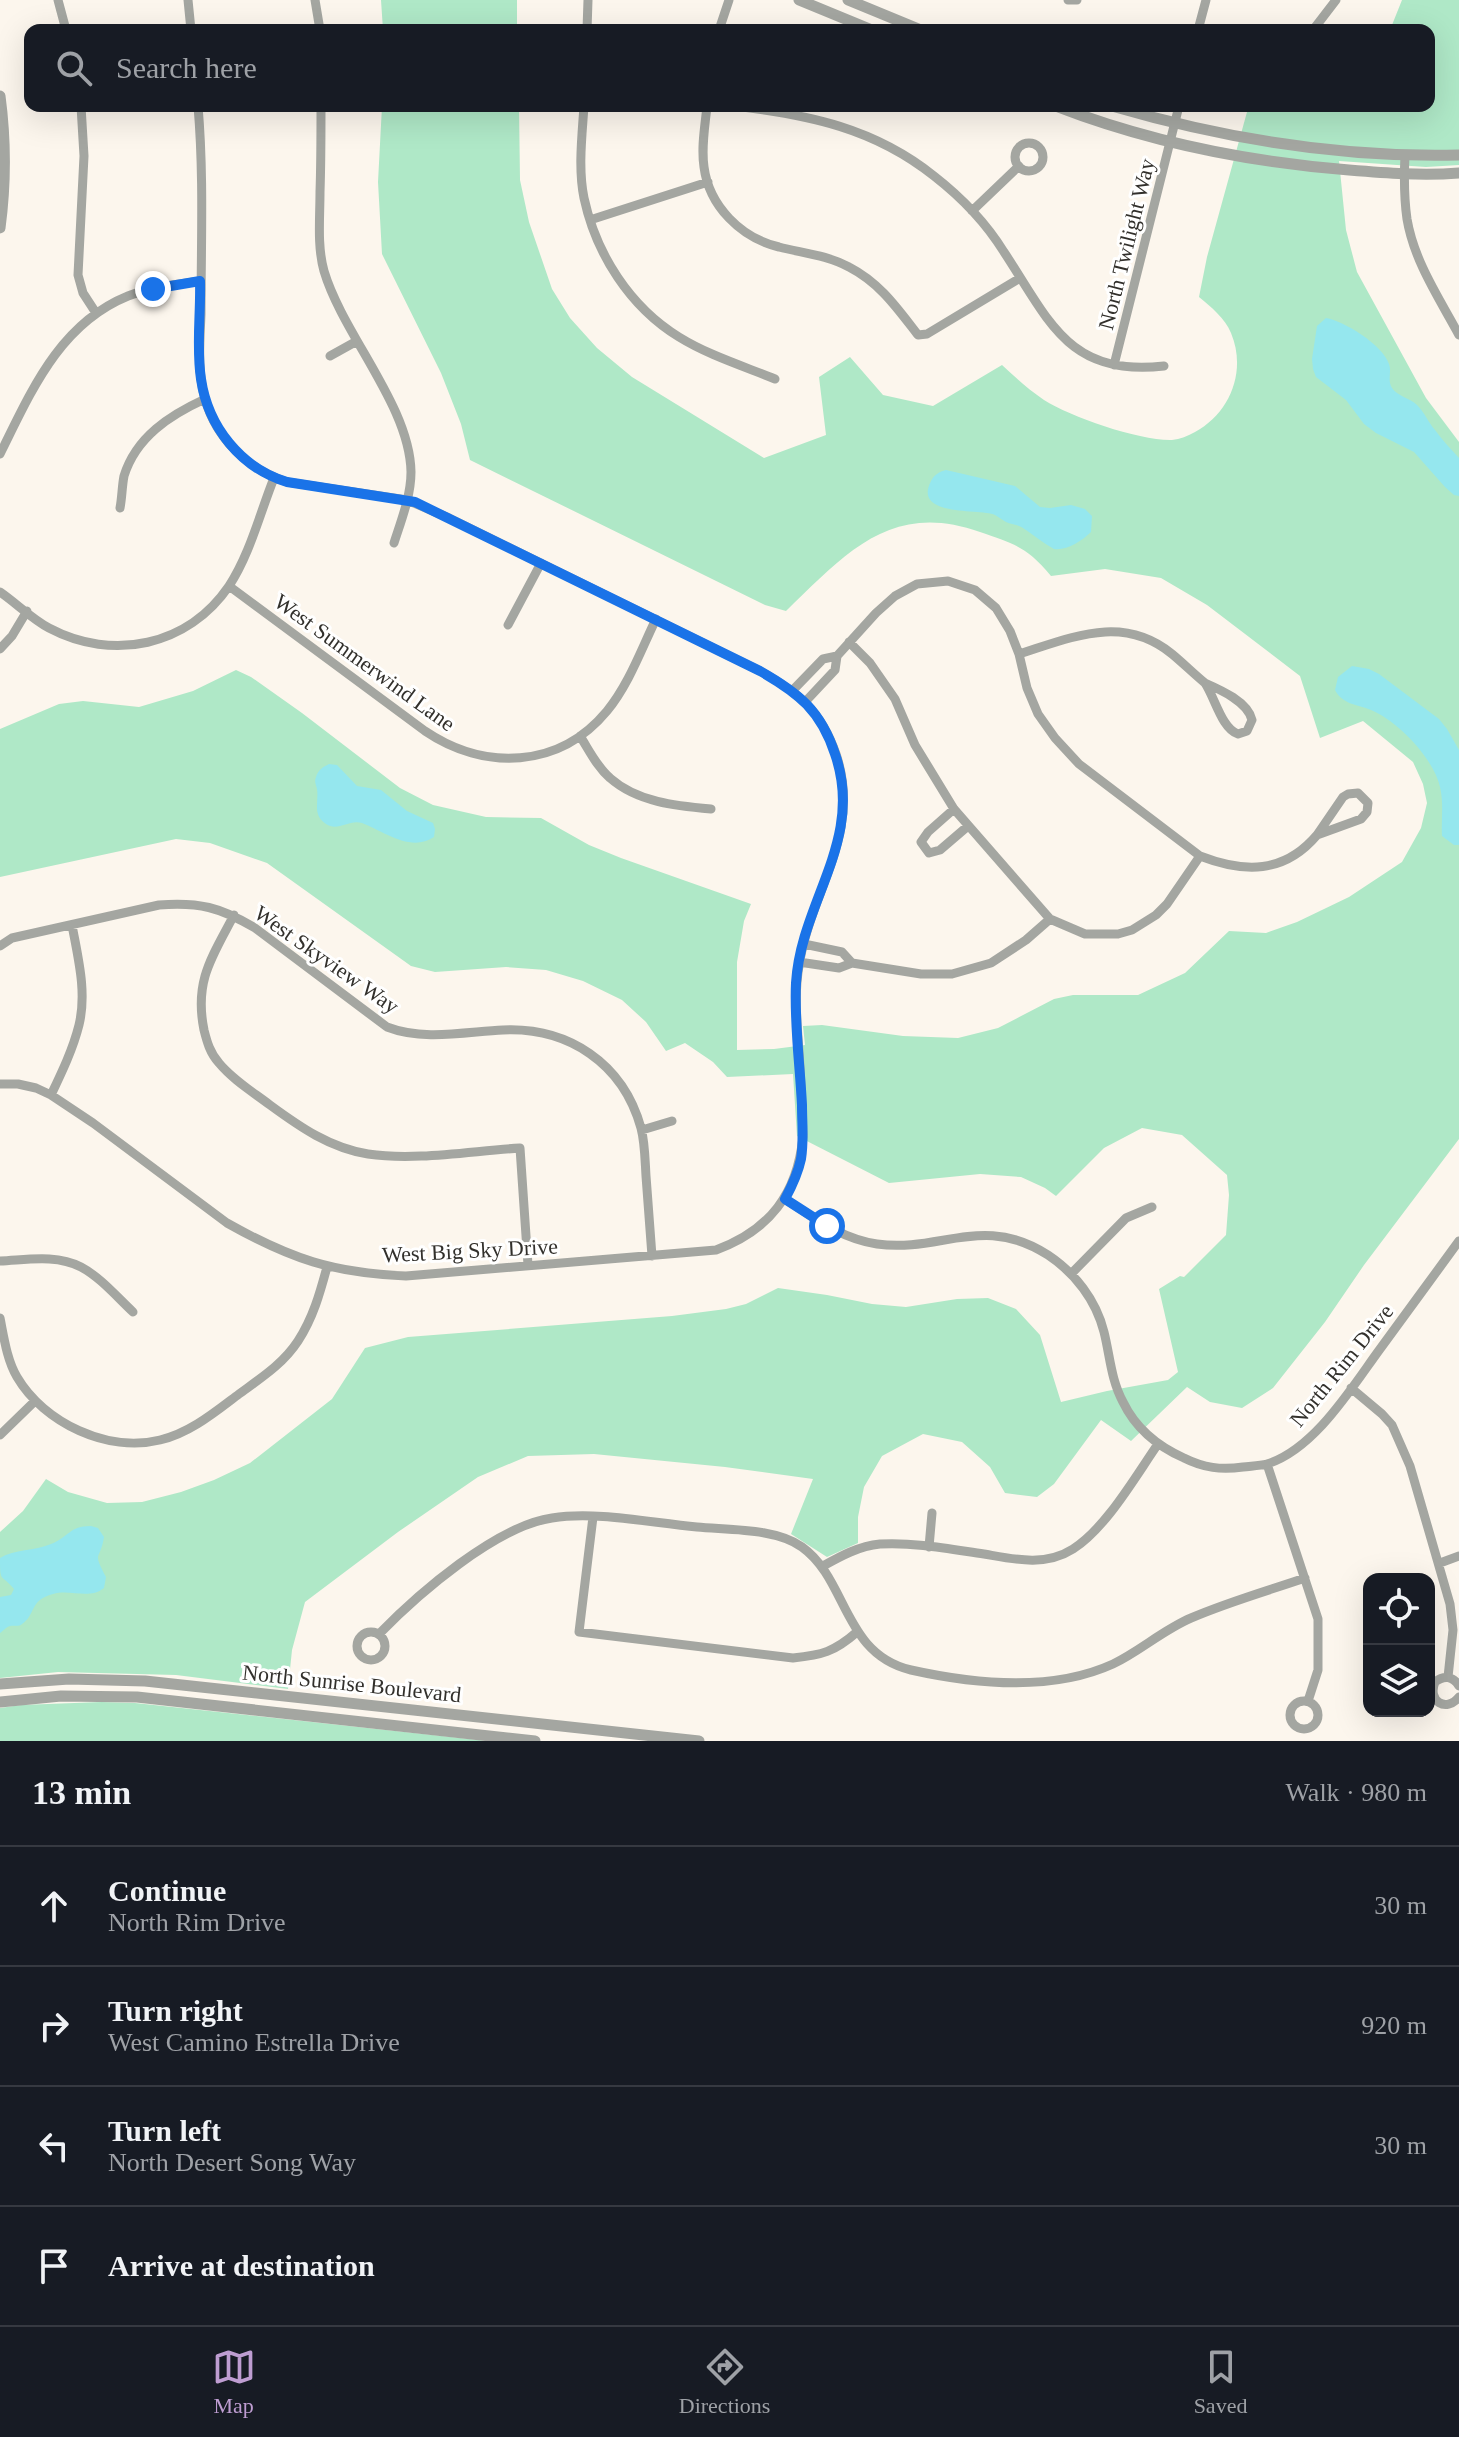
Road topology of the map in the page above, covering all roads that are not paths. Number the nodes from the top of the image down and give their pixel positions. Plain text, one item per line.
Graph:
1 (58, 0) edge
2 (188, 0) edge
3 (315, 0) edge
4 (588, 0) edge
5 (729, 0) edge
6 (799, 0) edge
7 (848, 0) edge
8 (1206, 0) edge
9 (1336, 0) edge
10 (64, 24) edge
11 (190, 24) edge
12 (319, 24) edge
13 (587, 24) edge
14 (721, 24) edge
15 (857, 24) edge
16 (906, 24) edge
17 (1200, 24) edge
18 (1318, 24) edge
19 (0, 96) edge
20 (81, 112) edge
21 (199, 112) edge
22 (321, 112) edge
23 (584, 112) edge
24 (706, 112) edge
25 (774, 112) edge
26 (1074, 112) edge
27 (1126, 112) edge
28 (1178, 112) edge
29 (1173, 132) junction
30 (1405, 155) junction
31 (1459, 155) edge
32 (1019, 166) dead end
33 (1459, 173) edge
34 (1404, 174) junction
35 (708, 182) junction
36 (972, 211) junction
37 (590, 220) junction
38 (0, 228) edge
39 (1020, 278) junction
40 (200, 281) junction
41 (96, 313) junction
42 (1459, 335) edge
43 (357, 341) junction
44 (330, 356) dead end
45 (1114, 365) junction
46 (1164, 366) dead end
47 (775, 379) dead end
48 (205, 399) junction
49 (0, 454) edge
50 (274, 478) junction
51 (407, 500) junction
52 (120, 508) dead end
53 (394, 543) dead end
54 (541, 563) junction
55 (229, 586) junction
56 (0, 592) edge
57 (27, 611) junction
58 (656, 619) junction
59 (508, 625) dead end
60 (849, 642) junction
61 (0, 649) edge
62 (1019, 654) junction
63 (837, 656) junction
64 (1205, 683) junction
65 (793, 690) junction
66 (805, 702) junction
67 (580, 736) junction
68 (711, 809) dead end
69 (954, 809) junction
70 (968, 826) junction
71 (1317, 835) junction
72 (1200, 856) junction
73 (234, 915) junction
74 (1050, 919) junction
75 (72, 925) junction
76 (804, 944) junction
77 (0, 946) edge
78 (799, 962) junction
79 (852, 963) junction
80 (0, 1084) edge
81 (51, 1095) junction
82 (672, 1121) dead end
83 (642, 1130) junction
84 (785, 1199) junction
85 (1152, 1207) dead end
86 (1459, 1241) edge
87 (652, 1256) junction
88 (0, 1261) edge
89 (528, 1265) junction
90 (327, 1267) junction
91 (1071, 1274) junction
92 (133, 1312) dead end
93 (0, 1318) edge
94 (1351, 1388) junction
95 (35, 1401) junction
96 (0, 1435) edge
97 (1158, 1444) junction
98 (1267, 1464) junction
99 (932, 1513) dead end
100 (593, 1517) junction
101 (929, 1547) junction
102 (1459, 1556) edge
103 (1440, 1563) junction
104 (823, 1566) junction
105 (1305, 1578) junction
106 (857, 1632) junction
107 (379, 1634) dead end
108 (1448, 1677) junction
109 (0, 1684) edge
110 (1459, 1686) edge
111 (1459, 1697) edge
112 (1308, 1701) dead end
113 (0, 1702) edge
114 (535, 1741) edge
115 (699, 1741) edge

1 - 10 street
2 - 11 street
3 - 12 street
4 - 13 street
5 - 14 street
6 - 15 street
7 - 16 street
8 - 17 street
9 - 18 street
19 - 38 street
20 - 41 street
21 - 40 street
22 - 43 street
23 - 37 street
24 - 35 street
25 - 36 street
26 - 29 street
27 - 29 street
28 - 29 street, North Twilight Way
29 - 30 street
29 - 34 street
29 - 45 street, North Twilight Way
30 - 31 street
30 - 34 street
32 - 36 street
33 - 34 street
34 - 42 street
35 - 37 street
35 - 39 street
36 - 39 street
37 - 47 street
39 - 45 street
40 - 41 street
40 - 48 street
41 - 49 street
43 - 44 street
43 - 51 street
45 - 46 street
48 - 50 street
48 - 52 street
50 - 51 street
50 - 55 street
51 - 53 street
51 - 54 street
54 - 58 street
54 - 59 street
55 - 57 street
55 - 67 street, West Summerwind Lane
56 - 57 street
57 - 61 street
58 - 65 street
58 - 67 street, West Summerwind Lane
60 - 62 street
60 - 63 street
60 - 69 street
62 - 64 street
62 - 72 street
63 - 65 street
63 - 66 street
64 - 64 street
65 - 66 street
66 - 76 street
67 - 68 street
69 - 70 street
69 - 70 street
70 - 74 street
71 - 71 street
71 - 72 street
72 - 74 street
73 - 75 street, West Skyview Way
73 - 83 street, West Skyview Way
73 - 89 street
74 - 79 street
75 - 77 street, West Skyview Way
75 - 81 street
76 - 78 street
76 - 79 street
78 - 79 street
78 - 84 street
80 - 81 street, West Big Sky Drive
81 - 90 street, West Big Sky Drive
82 - 83 street
83 - 87 street, West Skyview Way
84 - 87 street, West Big Sky Drive
84 - 91 street, North Rim Drive
85 - 91 street
86 - 94 street, North Rim Drive
87 - 89 street, West Big Sky Drive
88 - 92 street
89 - 90 street, West Big Sky Drive
90 - 95 street
91 - 97 street, North Rim Drive
93 - 95 street
94 - 98 street, North Rim Drive
94 - 103 street
95 - 96 street
97 - 98 street, North Rim Drive
97 - 101 street
98 - 105 street
99 - 101 street
100 - 104 street
100 - 106 street
100 - 107 street
101 - 104 street
102 - 103 street
103 - 108 street
104 - 106 street
105 - 106 street
105 - 112 street
108 - 110 street
108 - 111 street
109 - 115 street, North Sunrise Boulevard
113 - 114 street, North Sunrise Boulevard

